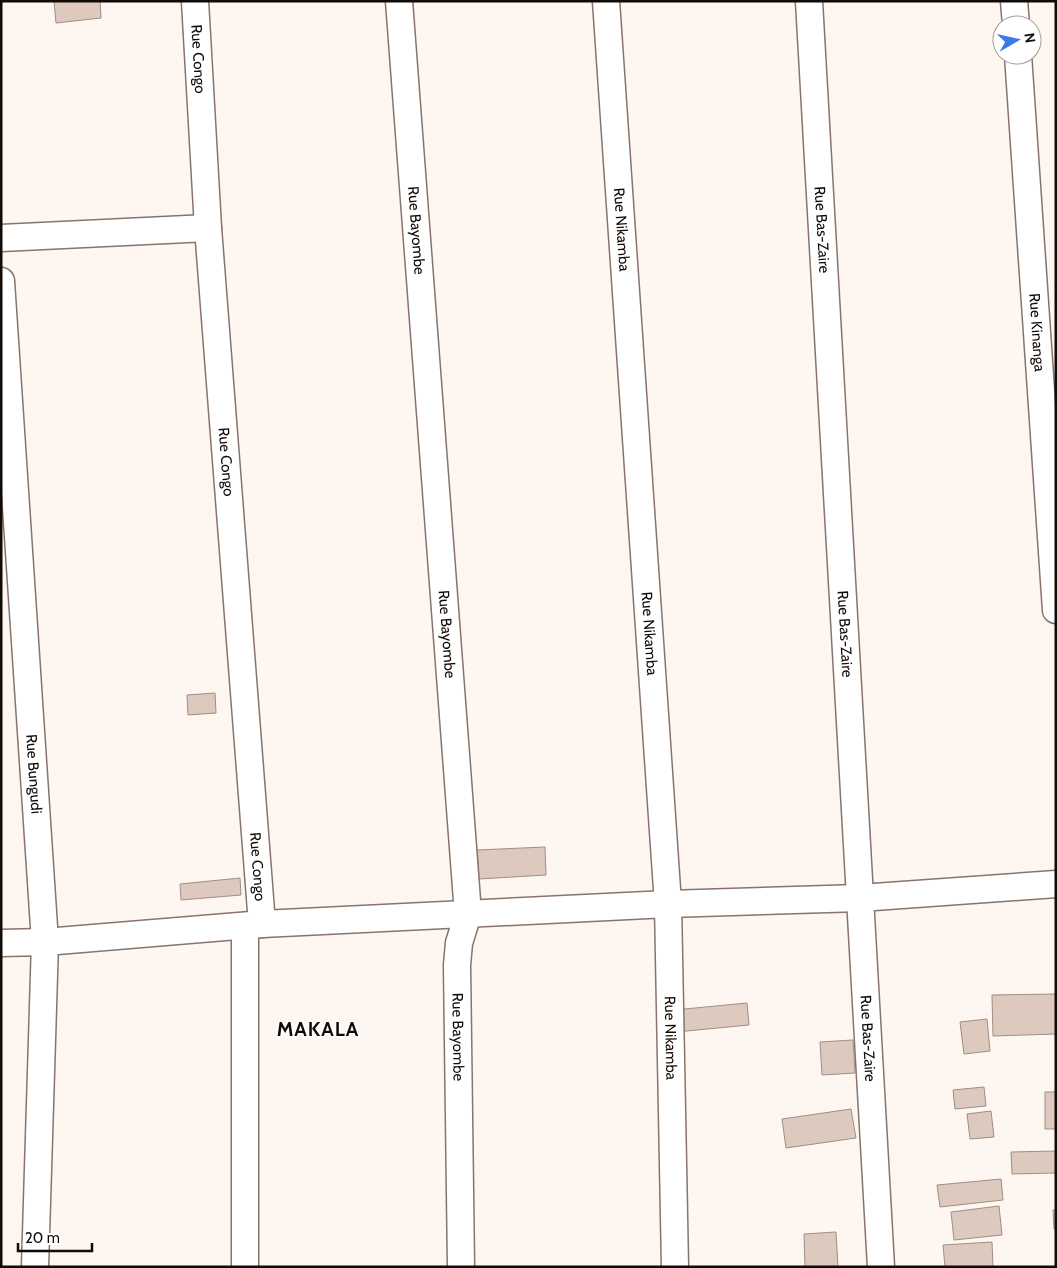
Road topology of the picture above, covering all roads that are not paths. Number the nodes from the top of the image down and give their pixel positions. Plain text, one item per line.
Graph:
1 (195, 1) edge
2 (400, 1) edge
3 (606, 1) edge
4 (809, 1) edge
5 (1014, 1) edge
6 (1015, 15) edge
7 (1019, 65) edge
8 (208, 228) junction
9 (1, 238) edge
10 (1, 281) edge
11 (1056, 610) edge
12 (1056, 884) edge
13 (860, 898) junction
14 (668, 904) junction
15 (468, 914) junction
16 (254, 925) junction
17 (44, 942) junction
18 (1, 943) edge
19 (35, 1267) edge
20 (245, 1267) edge
21 (461, 1267) edge
22 (675, 1267) edge
23 (881, 1267) edge

1 - 8 street, Rue Congo
2 - 15 street, Rue Bayombe
3 - 14 street, Rue Nikamba
4 - 13 street, Rue Bas-Zaire
5 - 6 street
7 - 11 street, Rue Kinanga
8 - 9 street
8 - 16 street, Rue Congo
10 - 17 street, Rue Bungudi
12 - 13 street
13 - 14 street
13 - 23 street, Rue Bas-Zaire
14 - 15 street
14 - 22 street, Rue Nikamba
15 - 16 street
15 - 21 street, Rue Bayombe
16 - 17 street
16 - 20 street, Rue Congo
17 - 18 street
17 - 19 street, Rue Bungudi

